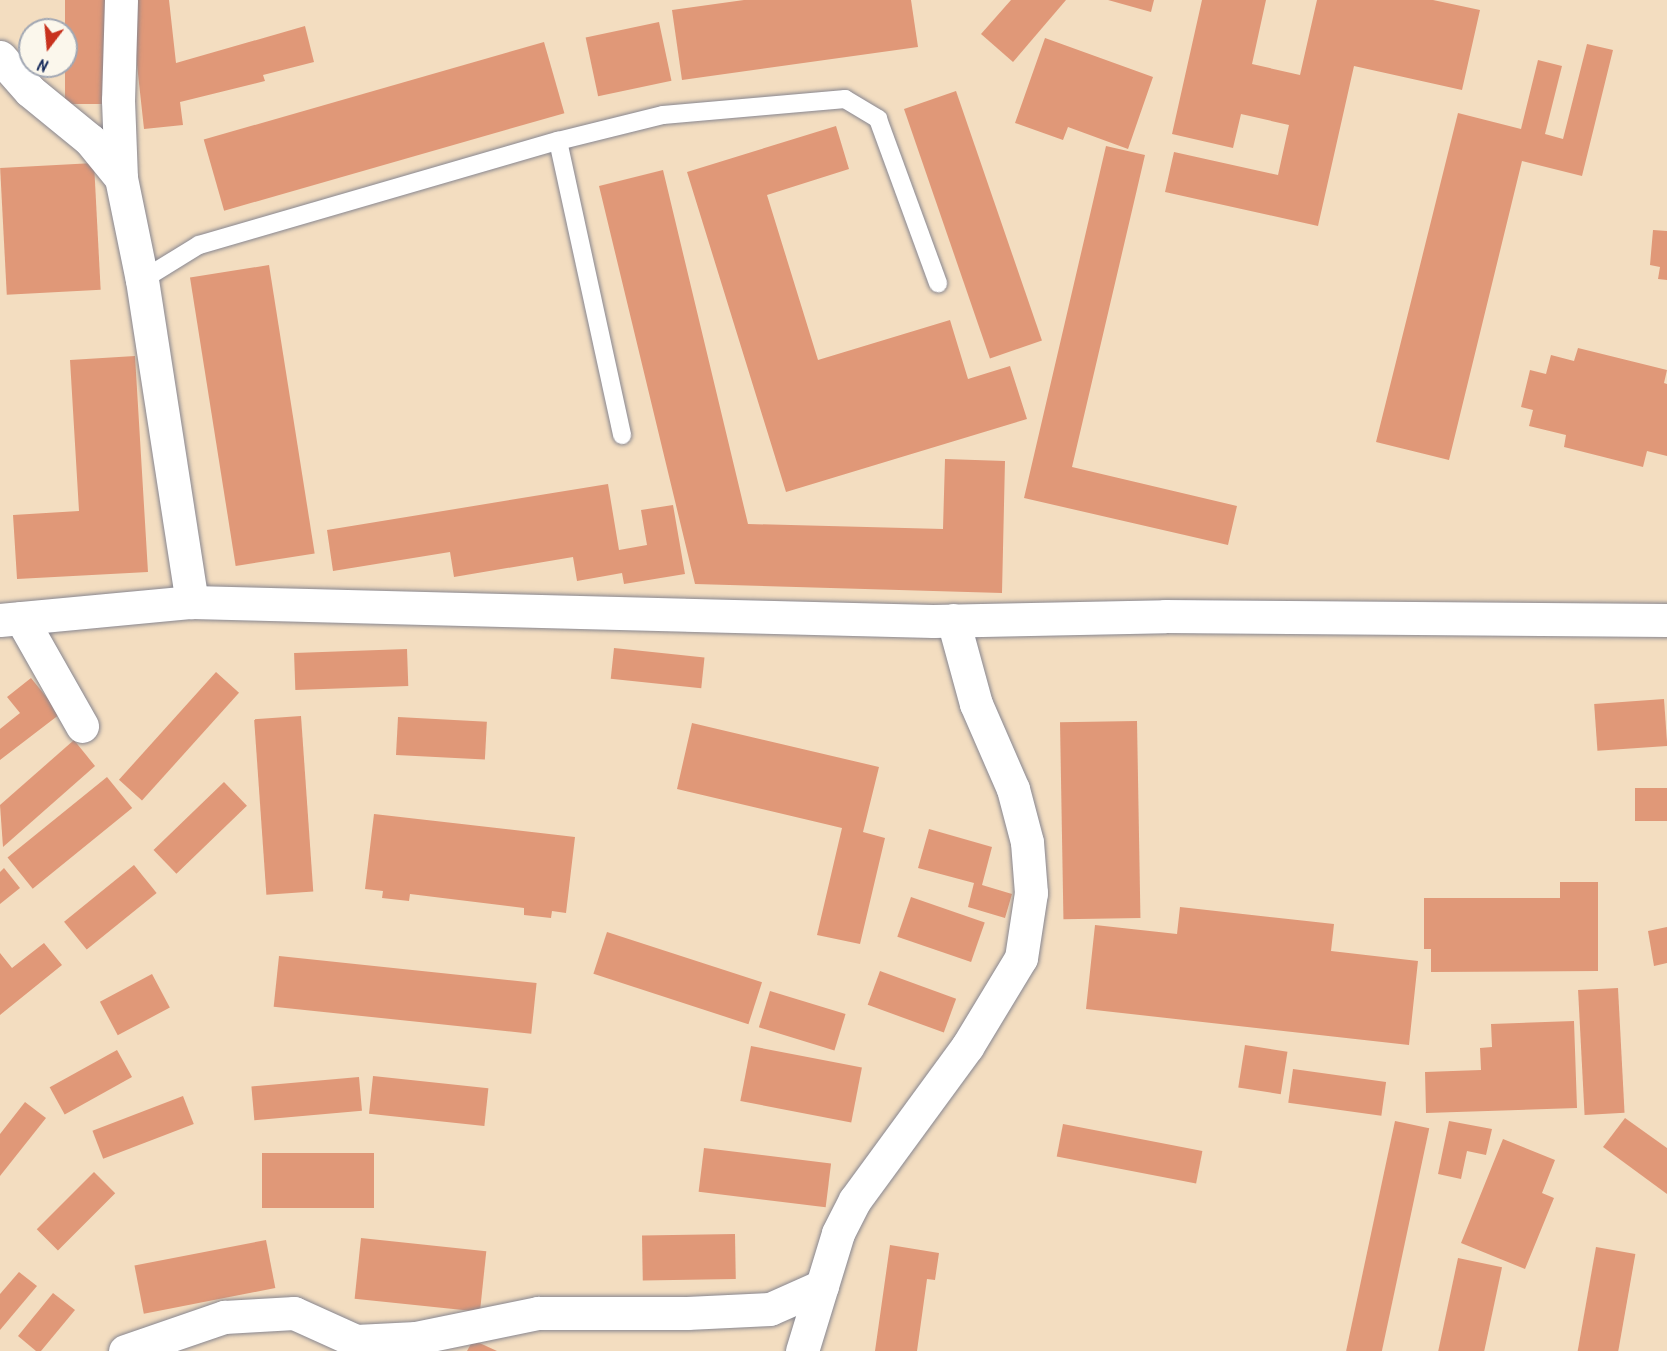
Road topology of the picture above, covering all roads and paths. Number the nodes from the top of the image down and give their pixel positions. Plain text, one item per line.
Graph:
1 (122, 0) edge
2 (0, 57) edge
3 (558, 141) junction
4 (122, 178) junction
5 (142, 280) junction
6 (938, 283) dead end
7 (622, 435) dead end
8 (192, 602) junction
9 (10, 619) edge
10 (953, 620) junction
11 (1667, 620) edge
12 (82, 726) dead end
13 (822, 1286) junction
14 (355, 1346) edge
15 (125, 1351) edge
16 (802, 1351) edge

1 - 4 street
2 - 4 street
3 - 5 lane
3 - 6 lane
3 - 7 lane
4 - 5 street
5 - 8 street
8 - 9 street
8 - 10 street
9 - 12 street
10 - 11 street
10 - 13 street
13 - 14 street
13 - 16 street
14 - 15 street

